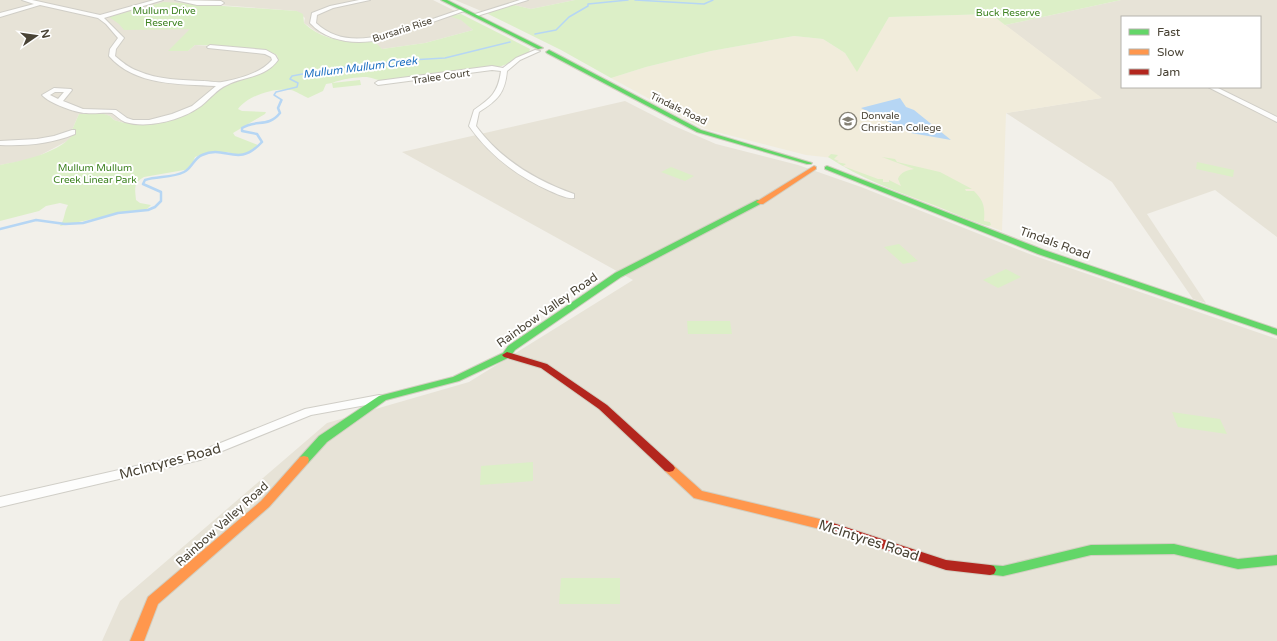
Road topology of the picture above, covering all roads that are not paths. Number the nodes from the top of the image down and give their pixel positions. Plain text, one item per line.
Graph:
1 (25, 0) edge
2 (160, 0) edge
3 (178, 0) edge
4 (367, 0) edge
5 (443, 0) edge
6 (502, 0) edge
7 (525, 0) edge
8 (221, 3) dead end
9 (515, 3) junction
10 (40, 4) junction
11 (464, 10) junction
12 (0, 15) edge
13 (475, 15) junction
14 (100, 17) junction
15 (210, 48) dead end
16 (538, 49) junction
17 (504, 70) junction
18 (224, 84) junction
19 (378, 84) dead end
20 (1213, 88) edge
21 (60, 101) dead end
22 (1277, 120) edge
23 (72, 132) dead end
24 (0, 143) edge
25 (811, 166) junction
26 (571, 196) dead end
27 (1277, 332) edge
28 (507, 355) junction
29 (383, 398) junction
30 (0, 502) edge
31 (1277, 560) edge
32 (137, 641) edge

1 - 10 street
2 - 14 street
3 - 8 street
4 - 11 street, Bursaria Rise
5 - 11 street
6 - 9 street
7 - 9 street
9 - 13 street
10 - 12 street
10 - 14 street
11 - 13 street
13 - 16 street
14 - 18 street
15 - 18 street
16 - 17 street
16 - 25 street, Tindals Road
17 - 19 street, Tralee Court
17 - 26 street
18 - 21 street
20 - 22 street
23 - 24 street
25 - 27 street, Tindals Road
25 - 28 street, Rainbow Valley Road
28 - 29 street, Rainbow Valley Road
28 - 31 street, McIntyres Road
29 - 30 street, McIntyres Road
29 - 32 street, Rainbow Valley Road

